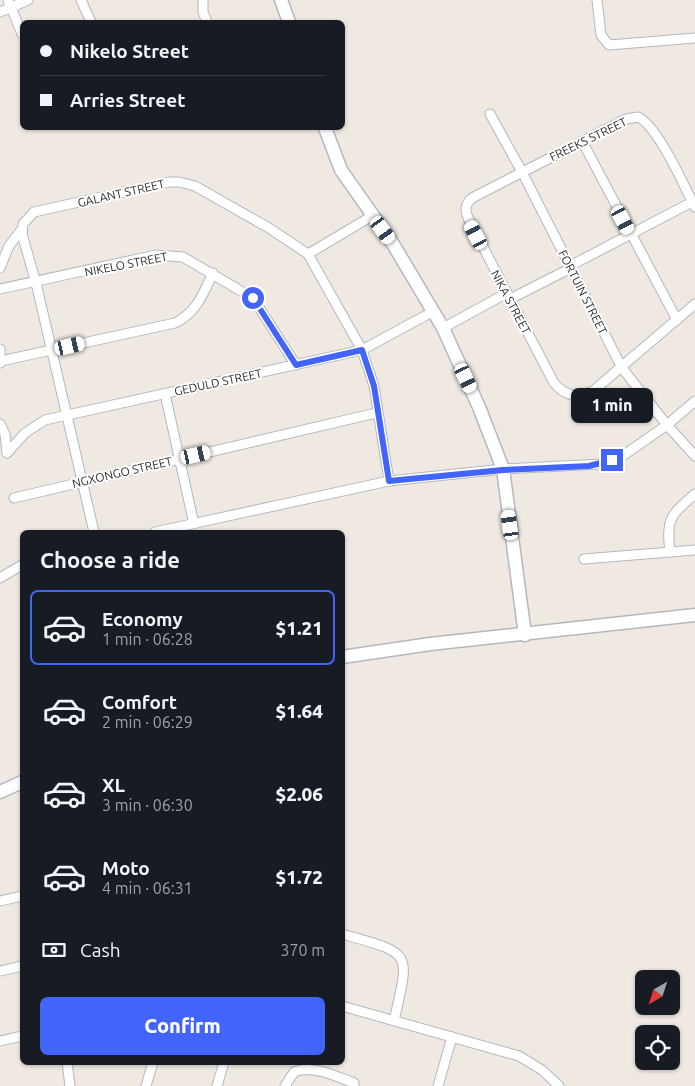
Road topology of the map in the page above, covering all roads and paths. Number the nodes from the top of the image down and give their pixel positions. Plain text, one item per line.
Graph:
1 (28, 0) edge
2 (81, 0) edge
3 (203, 0) edge
4 (281, 0) edge
5 (597, 0) edge
6 (10, 4) edge
7 (0, 12) edge
8 (90, 20) edge
9 (205, 20) edge
10 (288, 20) edge
11 (20, 29) edge
12 (695, 38) edge
13 (490, 114) dead end
14 (326, 130) edge
15 (582, 142) junction
16 (522, 172) junction
17 (694, 205) edge
18 (372, 216) junction
19 (22, 230) junction
20 (632, 235) junction
21 (308, 254) junction
22 (570, 267) junction
23 (0, 268) edge
24 (213, 273) junction
25 (36, 283) junction
26 (0, 289) edge
27 (508, 296) junction
28 (695, 304) edge
29 (434, 312) junction
30 (676, 320) junction
31 (443, 328) junction
32 (0, 349) edge
33 (362, 350) junction
34 (51, 351) junction
35 (0, 362) edge
36 (296, 365) junction
37 (622, 368) junction
38 (165, 394) junction
39 (695, 401) edge
40 (376, 413) junction
41 (67, 415) junction
42 (0, 424) edge
43 (667, 425) junction
44 (695, 456) edge
45 (178, 459) junction
46 (503, 470) junction
47 (389, 481) junction
48 (81, 482) junction
49 (695, 494) edge
50 (14, 498) dead end
51 (194, 524) junction
52 (93, 530) edge
53 (166, 530) edge
54 (695, 550) edge
55 (670, 552) junction
56 (584, 559) dead end
57 (20, 566) edge
58 (0, 578) edge
59 (695, 615) edge
60 (525, 635) junction
61 (345, 657) edge
62 (20, 783) edge
63 (0, 792) edge
64 (20, 896) edge
65 (0, 901) edge
66 (345, 935) edge
67 (20, 966) edge
68 (0, 971) edge
69 (345, 1007) edge
70 (394, 1021) junction
71 (20, 1037) edge
72 (452, 1037) junction
73 (0, 1042) edge
74 (68, 1065) edge
75 (152, 1065) edge
76 (223, 1065) edge
77 (357, 1085) edge
78 (70, 1086) edge
79 (146, 1086) edge
80 (217, 1086) edge
81 (285, 1086) edge
82 (438, 1086) edge
83 (558, 1086) edge

1 - 6 street
2 - 8 street
3 - 9 street
4 - 10 street
5 - 12 street
6 - 7 street
6 - 11 street
13 - 16 street, FORTUIN STREET
14 - 18 street
15 - 16 street, FREEKS STREET
15 - 17 street, FREEKS STREET
15 - 20 street
16 - 22 street, FORTUIN STREET
16 - 27 street, NIKA STREET
17 - 20 street
18 - 21 street
18 - 29 street
19 - 21 street, GALANT STREET
19 - 23 street, GALANT STREET
19 - 25 street
20 - 22 street
20 - 30 street
21 - 33 street, GALANT STREET
22 - 27 street
22 - 37 street, FORTUIN STREET
24 - 25 street, NIKELO STREET
24 - 34 street
24 - 36 street, NIKELO STREET
25 - 26 street, NIKELO STREET
25 - 34 street
27 - 31 street
27 - 37 street, NIKA STREET
28 - 30 street
29 - 31 street
29 - 33 street, GEDULD STREET
30 - 37 street
31 - 46 street
32 - 35 street
33 - 36 street, GEDULD STREET
33 - 40 street, GALANT STREET
34 - 35 street
34 - 41 street
36 - 38 street, GEDULD STREET
37 - 43 street, FORTUIN STREET
38 - 41 street, GEDULD STREET
38 - 45 street
39 - 43 street
40 - 45 street, NGXONGO STREET
40 - 47 street, GALANT STREET
41 - 42 street, GEDULD STREET
41 - 48 street
43 - 44 street, FORTUIN STREET
43 - 46 street
45 - 48 street, NGXONGO STREET
45 - 51 street
46 - 47 street
46 - 60 street
47 - 51 street
48 - 50 street, NGXONGO STREET
48 - 52 street
49 - 55 street
51 - 53 street
54 - 55 street
55 - 56 street
57 - 58 street
59 - 60 street
60 - 61 street
62 - 63 street
64 - 65 street
66 - 70 street
67 - 68 street
69 - 70 street
70 - 72 street
71 - 73 street
72 - 82 street
72 - 83 street
74 - 78 street
75 - 79 street
76 - 80 street
77 - 81 street

